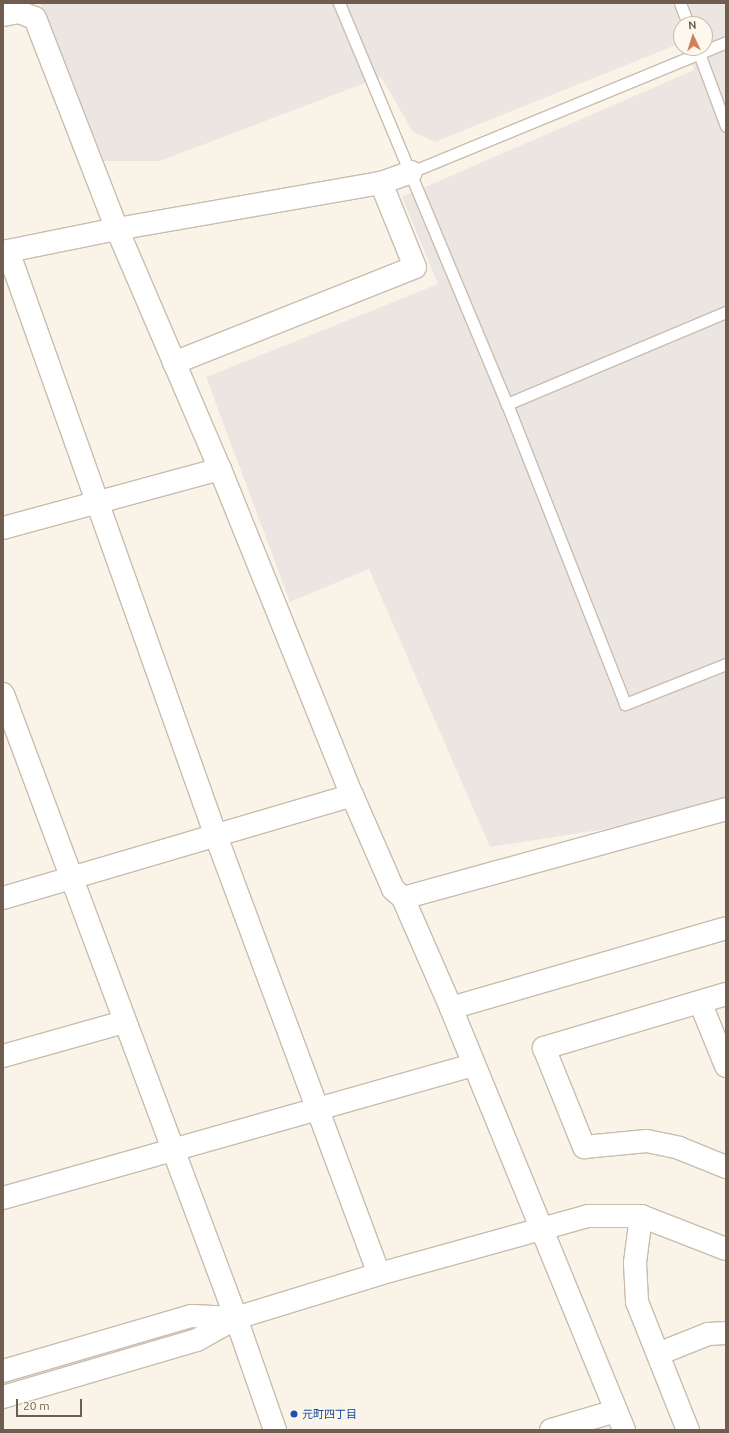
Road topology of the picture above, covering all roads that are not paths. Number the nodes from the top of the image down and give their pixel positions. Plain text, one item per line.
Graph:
1 (339, 3) edge
2 (680, 3) edge
3 (3, 15) edge
4 (685, 16) edge
5 (726, 42) edge
6 (713, 46) edge
7 (684, 56) edge
8 (700, 56) edge
9 (726, 126) edge
10 (411, 172) junction
11 (381, 183) junction
12 (117, 229) junction
13 (5, 252) edge
14 (726, 312) edge
15 (174, 363) junction
16 (507, 404) junction
17 (220, 469) junction
18 (95, 502) junction
19 (3, 528) edge
20 (726, 664) edge
21 (3, 694) edge
22 (352, 795) junction
23 (726, 809) edge
24 (216, 836) junction
25 (71, 879) junction
26 (3, 898) edge
27 (403, 898) junction
28 (726, 928) edge
29 (726, 994) edge
30 (700, 1002) junction
31 (451, 1008) junction
32 (124, 1022) junction
33 (3, 1056) edge
34 (474, 1065) junction
35 (726, 1066) edge
36 (317, 1111) junction
37 (172, 1151) junction
38 (726, 1167) edge
39 (3, 1198) edge
40 (641, 1216) junction
41 (541, 1229) junction
42 (726, 1249) edge
43 (379, 1274) junction
44 (236, 1318) junction
45 (726, 1333) edge
46 (658, 1354) junction
47 (3, 1371) edge
48 (3, 1397) edge
49 (620, 1421) edge
50 (275, 1430) edge
51 (551, 1430) edge
52 (688, 1430) edge

1 - 10 lane
2 - 4 lane
3 - 12 street
5 - 6 lane
7 - 10 lane
8 - 9 lane
10 - 11 street
10 - 16 lane
11 - 12 street
11 - 15 street
12 - 13 street
12 - 15 street
13 - 18 street
14 - 16 lane
15 - 17 street
16 - 20 lane
17 - 18 street
17 - 22 street
18 - 19 street
18 - 24 street
21 - 25 street
22 - 24 street
22 - 27 street
23 - 27 street
24 - 25 street
24 - 36 street
25 - 26 street
25 - 32 street
27 - 31 street
28 - 31 street
29 - 30 street
30 - 35 street
30 - 38 street
31 - 34 street
32 - 33 street
32 - 37 street
34 - 36 street
34 - 41 street
36 - 37 street
36 - 43 street
37 - 39 street
37 - 44 street
40 - 41 street
40 - 42 street
40 - 46 street
41 - 43 street
41 - 49 street
43 - 44 street
44 - 47 street
44 - 48 street
44 - 50 street
45 - 46 street
46 - 52 street
49 - 51 street

